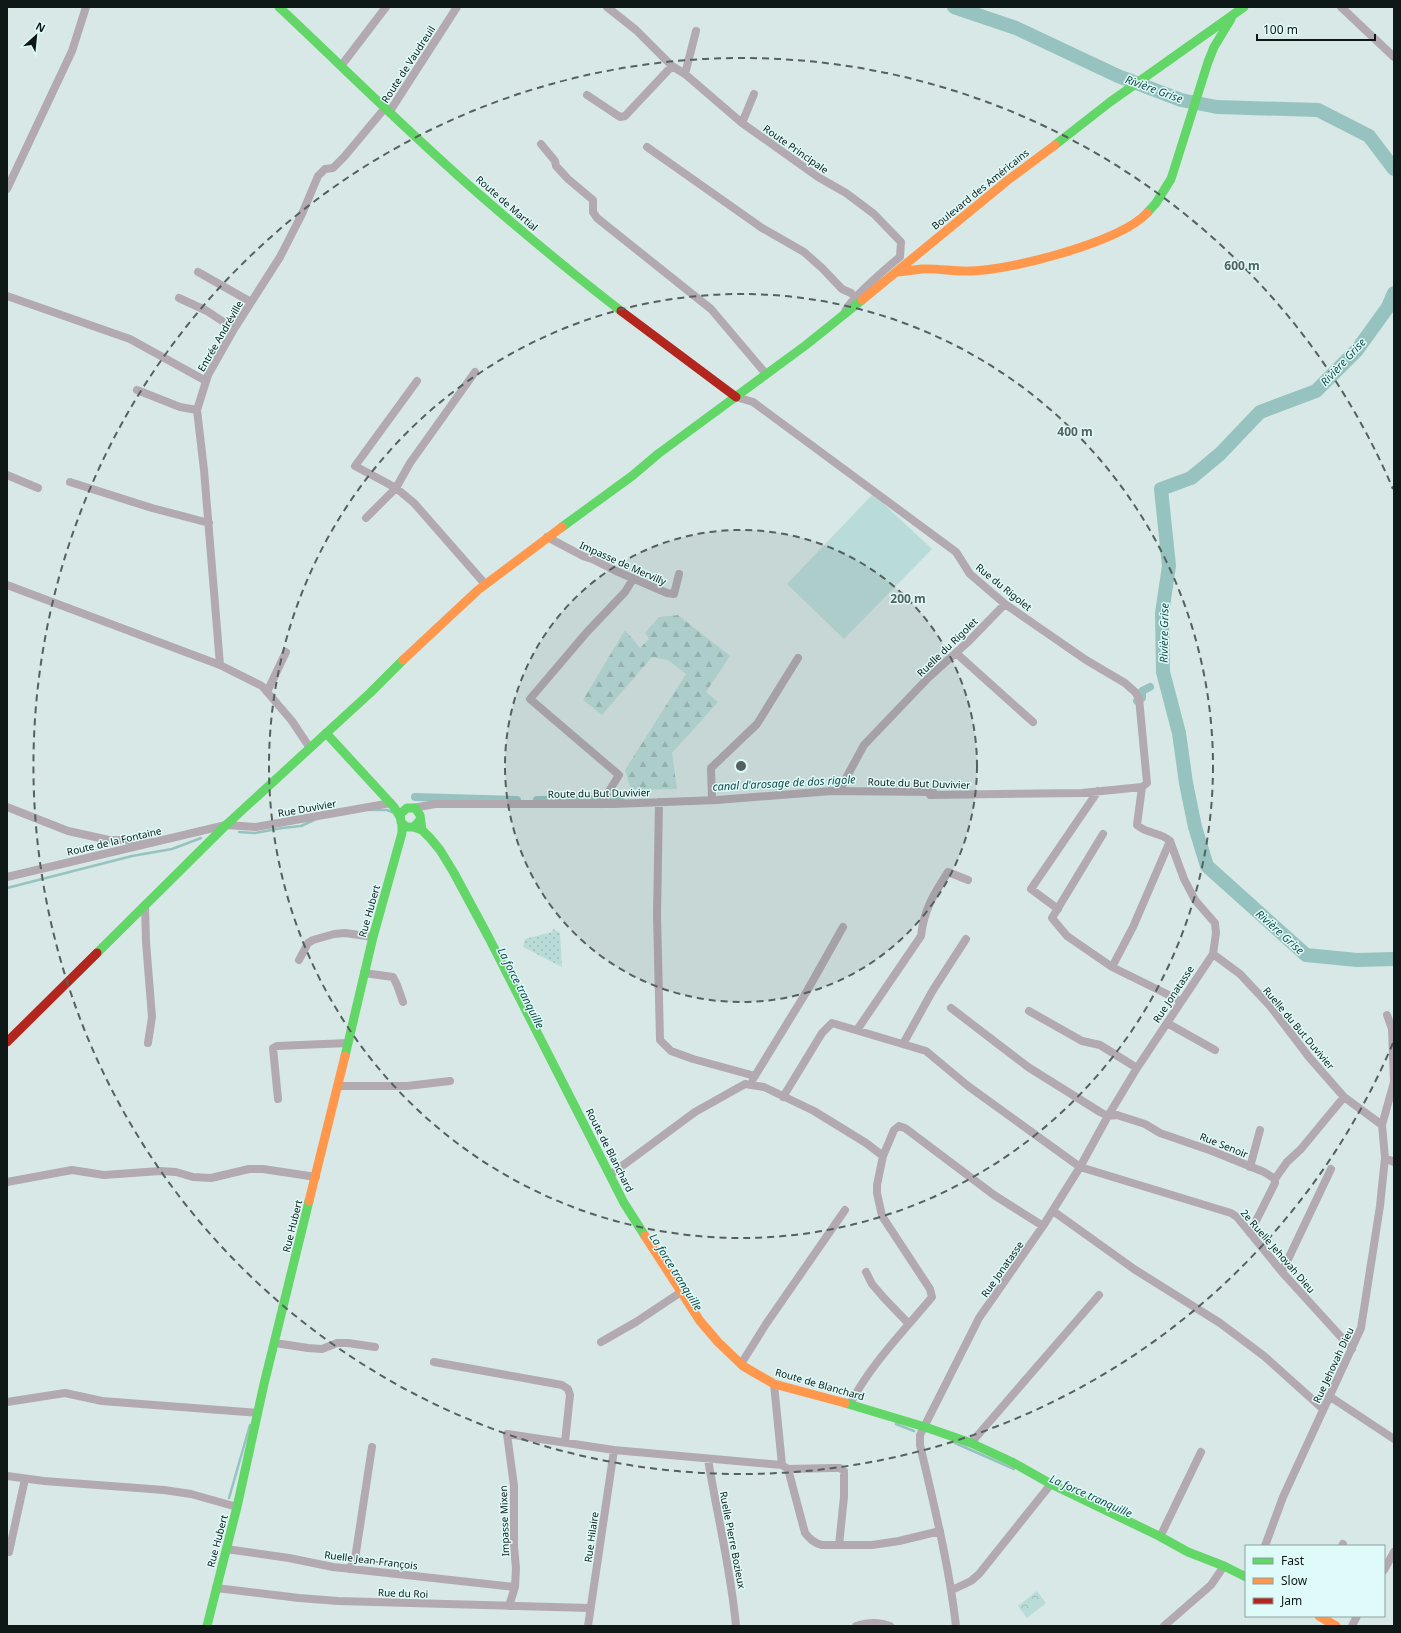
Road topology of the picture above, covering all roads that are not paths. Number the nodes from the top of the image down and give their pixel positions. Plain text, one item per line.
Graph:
1 (86, 7) edge
2 (280, 7) edge
3 (386, 7) edge
4 (457, 7) edge
5 (607, 7) edge
6 (1341, 7) edge
7 (1242, 9) edge
8 (696, 31) dead end
9 (1394, 57) edge
10 (342, 66) junction
11 (672, 66) junction
12 (685, 74) junction
13 (754, 94) dead end
14 (587, 95) dead end
15 (387, 110) junction
16 (742, 123) junction
17 (541, 144) dead end
18 (647, 146) dead end
19 (7, 189) edge
20 (198, 272) dead end
21 (897, 272) junction
22 (7, 296) edge
23 (179, 298) dead end
24 (856, 298) junction
25 (251, 302) junction
26 (844, 314) junction
27 (234, 329) junction
28 (475, 372) dead end
29 (766, 374) junction
30 (206, 381) junction
31 (417, 382) dead end
32 (136, 390) dead end
33 (736, 397) junction
34 (197, 410) junction
35 (7, 475) edge
36 (70, 482) dead end
37 (38, 488) dead end
38 (396, 488) junction
39 (366, 518) dead end
40 (209, 522) junction
41 (547, 538) junction
42 (679, 574) dead end
43 (633, 579) junction
44 (485, 584) junction
45 (7, 585) edge
46 (1005, 604) junction
47 (286, 652) dead end
48 (956, 653) junction
49 (798, 658) dead end
50 (220, 665) junction
51 (267, 692) junction
52 (1033, 722) dead end
53 (326, 733) junction
54 (310, 748) junction
55 (1145, 783) junction
56 (839, 791) junction
57 (1098, 791) junction
58 (712, 800) junction
59 (659, 802) junction
60 (601, 804) junction
61 (392, 805) junction
62 (7, 807) edge
63 (416, 818) junction
64 (226, 825) junction
65 (401, 829) junction
66 (1103, 834) dead end
67 (163, 840) junction
68 (1170, 841) junction
69 (7, 877) edge
70 (968, 880) dead end
71 (145, 905) junction
72 (1058, 909) junction
73 (843, 927) dead end
74 (373, 937) junction
75 (966, 939) dead end
76 (1212, 954) junction
77 (299, 960) dead end
78 (1112, 967) junction
79 (364, 973) junction
80 (1181, 1001) junction
81 (403, 1002) dead end
82 (951, 1008) dead end
83 (1029, 1012) dead end
84 (1394, 1016) edge
85 (1167, 1023) junction
86 (857, 1030) junction
87 (7, 1040) edge
88 (148, 1043) dead end
89 (348, 1043) junction
90 (903, 1044) junction
91 (1215, 1050) dead end
92 (1393, 1066) edge
93 (1137, 1068) junction
94 (755, 1076) junction
95 (450, 1081) dead end
96 (750, 1084) junction
97 (338, 1086) junction
98 (784, 1097) junction
99 (1344, 1097) junction
100 (278, 1099) dead end
101 (1108, 1116) junction
102 (1382, 1125) junction
103 (1260, 1130) dead end
104 (883, 1156) junction
105 (1386, 1158) junction
106 (1394, 1162) edge
107 (1080, 1167) junction
108 (1250, 1167) junction
109 (1331, 1169) dead end
110 (610, 1175) junction
111 (316, 1176) junction
112 (1275, 1179) junction
113 (7, 1182) edge
114 (845, 1210) dead end
115 (1053, 1212) junction
116 (1044, 1226) junction
117 (1250, 1233) junction
118 (866, 1272) dead end
119 (1282, 1272) junction
120 (682, 1292) junction
121 (1099, 1295) dead end
122 (908, 1323) junction
123 (601, 1342) dead end
124 (275, 1344) junction
125 (376, 1347) dead end
126 (1352, 1349) junction
127 (434, 1362) dead end
128 (741, 1364) junction
129 (774, 1384) junction
130 (1329, 1396) junction
131 (7, 1402) edge
132 (850, 1404) junction
133 (1323, 1409) junction
134 (258, 1413) junction
135 (925, 1426) junction
136 (1394, 1439) edge
137 (565, 1442) junction
138 (971, 1442) junction
139 (372, 1447) dead end
140 (614, 1450) junction
141 (1201, 1452) dead end
142 (708, 1459) junction
143 (785, 1467) junction
144 (7, 1476) edge
145 (25, 1479) junction
146 (1051, 1484) junction
147 (237, 1506) junction
148 (940, 1531) junction
149 (1160, 1537) junction
150 (839, 1545) junction
151 (1265, 1545) edge
152 (226, 1549) junction
153 (8, 1552) dead end
154 (1394, 1552) edge
155 (1224, 1566) junction
156 (1385, 1568) edge
157 (350, 1569) junction
158 (1245, 1576) edge
159 (515, 1587) junction
160 (216, 1588) junction
161 (952, 1590) junction
162 (509, 1606) junction
163 (590, 1608) junction
164 (1321, 1617) edge
165 (1356, 1617) edge
166 (207, 1626) edge
167 (588, 1626) edge
168 (736, 1626) edge
169 (856, 1626) edge
170 (890, 1626) edge
171 (956, 1626) edge
172 (1164, 1626) edge
173 (1336, 1626) edge
174 (1352, 1626) edge

1 - 19 street
2 - 10 street, Route de Martial
3 - 10 street
4 - 15 street, Route de Vaudreuil
5 - 11 street, Route Principale
6 - 9 street
7 - 21 street, Boulevard des Américains
7 - 21 street
8 - 12 street
10 - 15 street, Route de Martial
11 - 12 street, Route Principale
11 - 14 street
12 - 16 street, Route Principale
13 - 16 street
15 - 25 street, Entrée Andréville
15 - 33 street, Route de Martial
16 - 24 street, Route Principale
17 - 29 street
18 - 24 street
20 - 25 street
21 - 26 street, Boulevard des Américains
22 - 30 street
23 - 27 street
24 - 26 street, Route Principale
25 - 27 street, Entrée Andréville
26 - 29 street, Boulevard des Américains
27 - 30 street, Entrée Andréville
28 - 38 street
29 - 33 street, Boulevard des Américains
30 - 34 street, Entrée Andréville
31 - 38 street
32 - 34 street
33 - 41 street, Boulevard des Américains
33 - 46 street, Rue du Rigolet
34 - 40 street, Entrée Andréville
35 - 37 street
36 - 40 street
38 - 39 street
38 - 44 street
40 - 50 street, Entrée Andréville
41 - 43 street, Impasse de Mervilly
41 - 44 street, Boulevard des Américains
42 - 43 street, Impasse de Mervilly
43 - 60 street
44 - 53 street, Boulevard des Américains
45 - 50 street
46 - 48 street, Ruelle du Rigolet
46 - 55 street, Rue du Rigolet
47 - 51 street
48 - 52 street
48 - 56 street, Ruelle du Rigolet
49 - 58 street
50 - 51 street
51 - 54 street
53 - 54 street, Boulevard des Américains
53 - 61 street
54 - 64 street, Boulevard des Américains
55 - 57 street, Route du But Duvivier
55 - 68 street
56 - 57 street, Route du But Duvivier
56 - 58 street, Route du But Duvivier
57 - 72 street
58 - 59 street, Route du But Duvivier
59 - 60 street, Route du But Duvivier
59 - 94 street
60 - 63 street, Route du But Duvivier
61 - 63 street
61 - 64 street, Rue Duvivier
61 - 65 street
61 - 65 street
62 - 67 street
63 - 65 street
63 - 65 street
63 - 110 street, Route de Blanchard
64 - 67 street, Route de la Fontaine
64 - 71 street, Boulevard des Américains
65 - 74 street, Rue Hubert
66 - 72 street
67 - 69 street, Route de la Fontaine
68 - 76 street
68 - 78 street
70 - 86 street
71 - 87 street, Boulevard des Américains
71 - 88 street
72 - 78 street
73 - 94 street
74 - 77 street
74 - 79 street, Rue Hubert
75 - 90 street
76 - 80 street, Rue Jonatasse
76 - 99 street, Ruelle du But Duvivier
78 - 80 street
79 - 81 street
79 - 89 street, Rue Hubert
80 - 85 street, Rue Jonatasse
82 - 101 street
83 - 93 street
84 - 92 street
85 - 91 street
85 - 93 street, Rue Jonatasse
86 - 90 street, 2e Ruelle Jehovah Dieu
86 - 98 street, 2e Ruelle Jehovah Dieu
89 - 97 street, Rue Hubert
89 - 100 street
90 - 107 street, 2e Ruelle Jehovah Dieu
92 - 102 street
93 - 101 street, Rue Jonatasse
94 - 96 street
95 - 97 street
96 - 98 street
96 - 110 street
97 - 111 street, Rue Hubert
98 - 104 street
99 - 102 street, Ruelle du But Duvivier
99 - 112 street
101 - 107 street, Rue Jonatasse
101 - 108 street, Rue Senoir
102 - 105 street
103 - 108 street
104 - 116 street
104 - 122 street
105 - 106 street
105 - 126 street, Rue Jehovah Dieu
107 - 115 street, Rue Jonatasse
107 - 117 street, 2e Ruelle Jehovah Dieu
108 - 112 street, Rue Senoir
109 - 119 street
110 - 120 street, Route de Blanchard
111 - 113 street
111 - 124 street, Rue Hubert
112 - 117 street
114 - 128 street
115 - 116 street, Rue Jonatasse
115 - 133 street
116 - 135 street, Rue Jonatasse
117 - 119 street, 2e Ruelle Jehovah Dieu
118 - 122 street
119 - 126 street, 2e Ruelle Jehovah Dieu
120 - 123 street
120 - 128 street, Route de Blanchard
121 - 138 street
122 - 132 street
124 - 125 street
124 - 134 street, Rue Hubert
126 - 130 street, Rue Jehovah Dieu
127 - 137 street
128 - 129 street, Route de Blanchard
129 - 132 street, Route de Blanchard
129 - 143 street
130 - 133 street, Rue Jehovah Dieu
130 - 136 street
131 - 134 street
132 - 135 street, Route de Blanchard
133 - 151 street, Rue Jehovah Dieu
134 - 147 street, Rue Hubert
135 - 138 street, Route de Blanchard
135 - 148 street, Rue Jonatasse
137 - 140 street
137 - 159 street, Impasse Mixen
138 - 146 street, Route de Blanchard
139 - 157 street
140 - 142 street
140 - 163 street, Rue Hilaire
141 - 149 street
142 - 143 street
142 - 168 street, Ruelle Pierre Bozieux
143 - 150 street
143 - 150 street
144 - 145 street
145 - 147 street
145 - 153 street
146 - 149 street, Route de Blanchard
146 - 161 street
147 - 152 street, Rue Hubert
148 - 150 street
148 - 161 street, Rue Jonatasse
149 - 155 street, Route de Blanchard
152 - 157 street, Ruelle Jean-François
152 - 160 street, Rue Hubert
154 - 156 street
155 - 158 street, Route de Blanchard
155 - 172 street
157 - 159 street, Ruelle Jean-François
159 - 162 street, Impasse Mixen
160 - 162 street, Rue du Roi
160 - 166 street, Rue Hubert
161 - 171 street, Rue Jonatasse
162 - 163 street, Rue du Roi
163 - 167 street, Rue Hilaire
164 - 173 street
165 - 174 street
169 - 170 street

